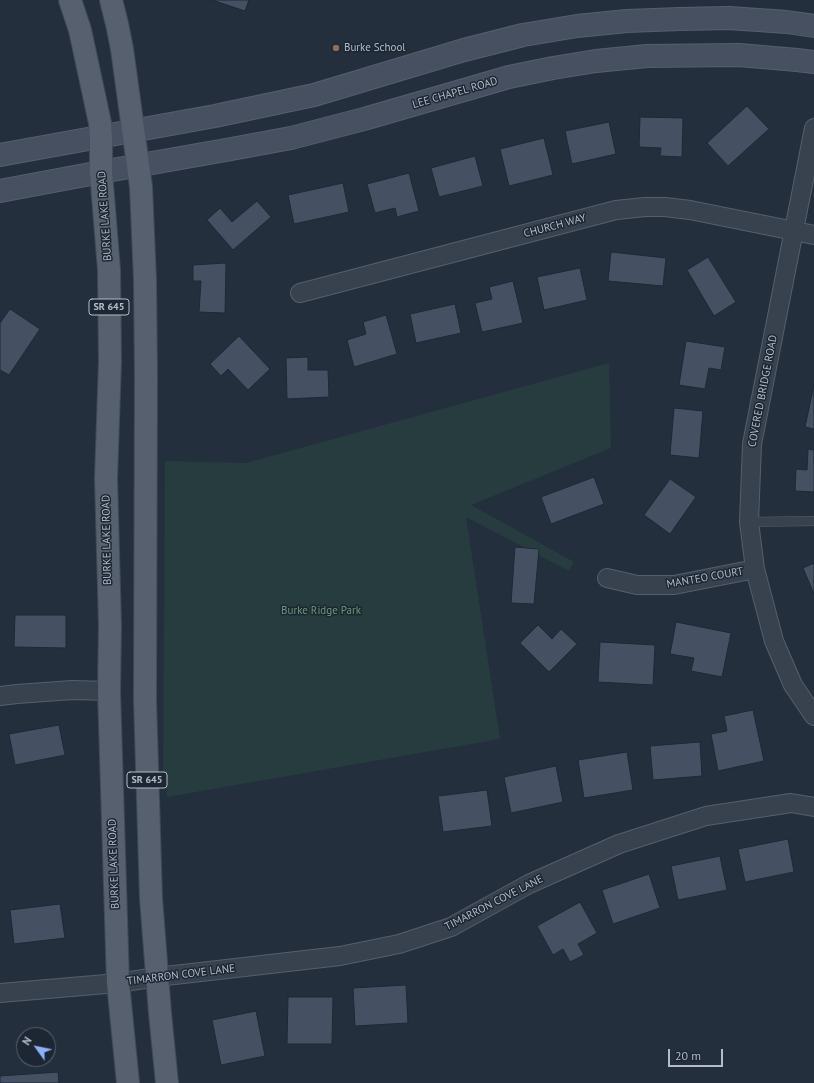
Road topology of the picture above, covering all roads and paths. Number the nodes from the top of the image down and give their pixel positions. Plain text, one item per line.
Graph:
1 (70, 0) edge
2 (110, 0) edge
3 (814, 26) edge
4 (814, 62) edge
5 (814, 128) edge
6 (132, 130) junction
7 (101, 137) junction
8 (0, 155) edge
9 (137, 166) junction
10 (101, 172) junction
11 (0, 191) edge
12 (794, 231) junction
13 (814, 235) edge
14 (300, 293) dead end
15 (814, 521) edge
16 (749, 522) junction
17 (755, 569) junction
18 (608, 578) dead end
19 (109, 691) junction
20 (0, 696) edge
21 (814, 716) edge
22 (814, 807) edge
23 (157, 977) junction
24 (118, 983) junction
25 (0, 994) edge
26 (128, 1083) edge
27 (167, 1083) edge

1 - 7 main road, BURKE LAKE ROAD / SR 645
2 - 6 main road, SR 645
3 - 6 main road
4 - 9 main road, LEE CHAPEL ROAD
5 - 12 street, COVERED BRIDGE ROAD
6 - 7 main road
6 - 9 main road, SR 645
7 - 8 main road
7 - 10 main road, BURKE LAKE ROAD / SR 645
9 - 10 main road, LEE CHAPEL ROAD
9 - 23 main road, SR 645
10 - 11 main road, LEE CHAPEL ROAD
10 - 19 main road, BURKE LAKE ROAD / SR 645
12 - 13 street, CHURCH WAY
12 - 14 street, CHURCH WAY
12 - 16 street, COVERED BRIDGE ROAD
15 - 16 lane
16 - 17 street, COVERED BRIDGE ROAD
17 - 18 street, MANTEO COURT
17 - 21 street, COVERED BRIDGE ROAD
19 - 20 street
19 - 24 main road, BURKE LAKE ROAD / SR 645
22 - 23 street, TIMARRON COVE LANE
23 - 24 street, TIMARRON COVE LANE
23 - 27 main road, SR 645
24 - 25 street, TIMARRON COVE LANE
24 - 26 main road, BURKE LAKE ROAD / SR 645

